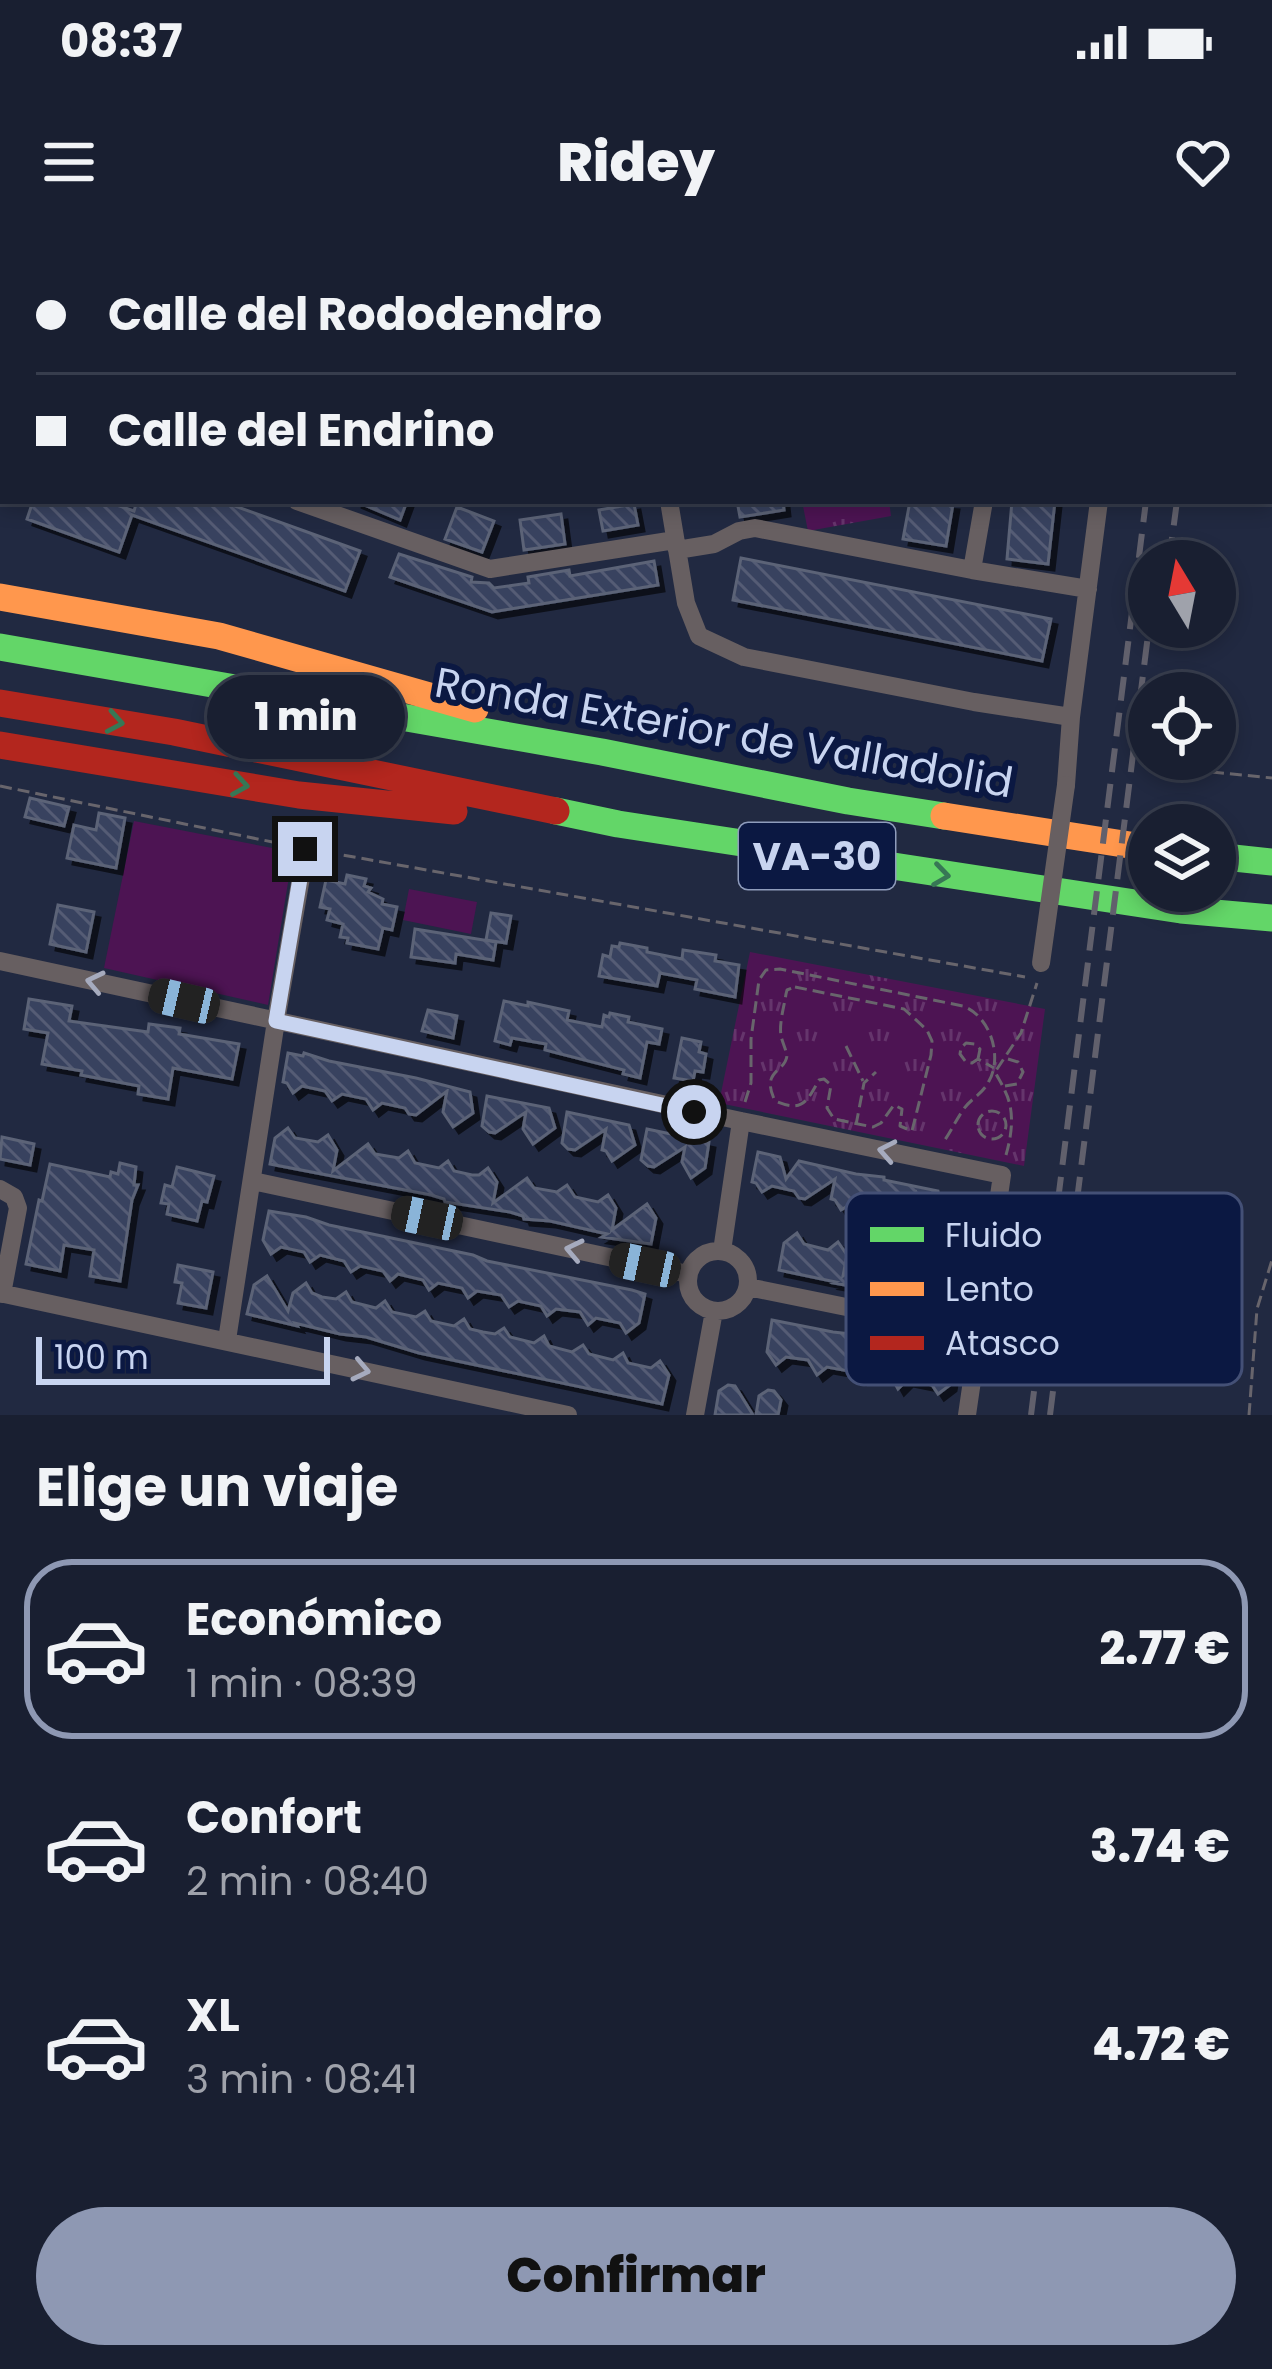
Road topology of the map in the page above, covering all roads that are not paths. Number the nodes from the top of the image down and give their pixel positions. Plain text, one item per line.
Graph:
1 (669, 504) edge
2 (983, 504) edge
3 (1099, 504) edge
4 (344, 509) edge
5 (676, 545) junction
6 (972, 570) junction
7 (1088, 589) junction
8 (0, 597) edge
9 (0, 647) edge
10 (0, 703) edge
11 (1072, 717) junction
12 (0, 746) edge
13 (602, 752) junction
14 (618, 824) junction
15 (1128, 845) edge
16 (305, 849) road end
17 (1236, 858) edge
18 (1272, 862) edge
19 (1272, 918) edge
20 (0, 961) edge
21 (1040, 971) road end
22 (276, 1021) junction
23 (741, 1121) junction
24 (253, 1181) junction
25 (0, 1190) edge
26 (999, 1193) edge
27 (722, 1251) junction
28 (688, 1274) junction
29 (748, 1287) junction
30 (1, 1293) edge
31 (846, 1307) edge
32 (714, 1311) junction
33 (227, 1340) junction
34 (971, 1385) edge
35 (568, 1415) edge
36 (695, 1415) edge
37 (967, 1415) edge

1 - 5 street
2 - 6 street
3 - 7 street
4 - 5 street
5 - 6 street
5 - 11 street
6 - 7 street
7 - 11 street
8 - 13 highway
9 - 13 highway, Ronda Exterior de Valladolid / VA-30
10 -> 14 highway, VA-30
11 - 21 street, bridge
12 -> 14 highway
13 - 15 highway, Ronda Exterior de Valladolid / VA-30
14 -> 19 highway, VA-30
16 - 22 street
17 - 18 highway
22 -> 20 street
22 - 23 street
22 - 24 street
26 -> 23 street
23 - 27 street
28 -> 24 street
24 - 33 street
25 - 30 street
27 - 28 street
27 - 29 street
28 - 32 street
29 - 31 street
29 - 32 street
30 - 33 street
32 - 36 street
33 -> 35 street
34 - 37 street

